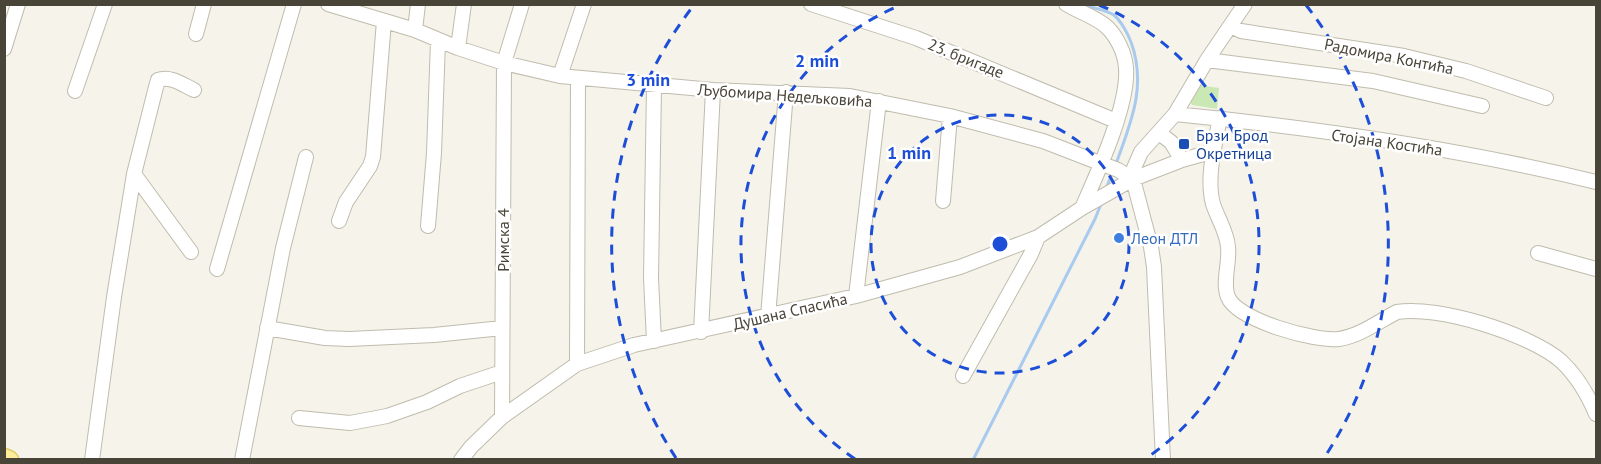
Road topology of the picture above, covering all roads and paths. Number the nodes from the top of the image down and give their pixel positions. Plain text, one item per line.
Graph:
1 (18, 4) edge
2 (105, 4) edge
3 (204, 4) edge
4 (294, 4) edge
5 (328, 4) edge
6 (418, 4) edge
7 (464, 4) edge
8 (522, 4) edge
9 (584, 4) edge
10 (811, 4) edge
11 (1066, 4) edge
12 (1245, 4) edge
13 (347, 7) edge
14 (384, 21) junction
15 (1230, 26) junction
16 (414, 30) junction
17 (196, 34) dead end
18 (438, 41) junction
19 (458, 48) junction
20 (4, 49) edge
21 (1207, 60) junction
22 (504, 63) junction
23 (560, 76) junction
24 (578, 79) junction
25 (654, 86) junction
26 (194, 90) dead end
27 (713, 90) junction
28 (75, 91) dead end
29 (786, 92) junction
30 (1546, 98) dead end
31 (879, 101) junction
32 (1482, 106) dead end
33 (1174, 114) junction
34 (950, 116) junction
35 (1220, 118) junction
36 (1116, 121) junction
37 (1159, 133) junction
38 (1214, 151) junction
39 (306, 157) dead end
40 (1182, 160) junction
41 (1110, 167) junction
42 (134, 174) junction
43 (1133, 179) junction
44 (1596, 182) edge
45 (943, 201) dead end
46 (1082, 208) junction
47 (339, 221) dead end
48 (428, 226) dead end
49 (1038, 237) junction
50 (191, 252) dead end
51 (1538, 253) dead end
52 (217, 269) dead end
53 (1596, 269) edge
54 (856, 296) junction
55 (768, 317) junction
56 (267, 328) junction
57 (502, 328) junction
58 (701, 332) junction
59 (654, 341) junction
60 (577, 364) junction
61 (502, 372) junction
62 (963, 376) dead end
63 (1596, 414) edge
64 (502, 417) junction
65 (299, 418) dead end
66 (4, 458) edge
67 (9, 459) edge
68 (92, 459) edge
69 (242, 459) edge
70 (460, 459) edge
71 (1162, 459) edge

1 - 20 street
2 - 28 street
3 - 17 street
4 - 52 street
5 - 13 street, Љубомира Недељковића
6 - 16 street
7 - 19 street
8 - 22 street, Римска 4
9 - 23 street
10 - 36 street, 23. бригаде
11 - 36 street
12 - 15 street
13 - 14 street, Љубомира Недељковића
14 - 16 street, Љубомира Недељковића
14 - 47 street
15 - 21 street
15 - 30 street, Радомира Контића
16 - 18 street, Љубомира Недељковића
18 - 19 street, Љубомира Недељковића
18 - 48 street
19 - 22 street, Љубомира Недељковића
21 - 32 street
21 - 33 street
22 - 23 street, Љубомира Недељковића
22 - 57 street, Римска 4
23 - 24 street, Љубомира Недељковића
24 - 25 street, Љубомира Недељковића
24 - 60 street
25 - 27 street, Љубомира Недељковића
25 - 59 street
26 - 42 street
27 - 29 street, Љубомира Недељковића
27 - 58 street
29 - 31 street, Љубомира Недељковића
29 - 55 street
31 - 34 street, Љубомира Недељковића
31 - 54 street
33 - 35 street, Стојана Костића
33 - 37 street
34 - 41 street, Љубомира Недељковића
34 - 45 street
35 - 38 street
35 - 44 street, Стојана Костића
36 - 41 street
37 - 40 street
37 - 43 street
38 - 40 street, Душана Спасића
38 - 63 street
39 - 56 street
40 - 43 street, Душана Спасића
41 - 43 street, Љубомира Недељковића
41 - 46 street
42 - 50 street
42 - 68 street
43 - 46 street, Душана Спасића
43 - 71 street
46 - 49 street, Душана Спасића
49 - 54 street, Душана Спасића
49 - 62 street
51 - 53 street
54 - 55 street, Душана Спасића
55 - 58 street, Душана Спасића
56 - 57 street
56 - 69 street
57 - 61 street, Римска 4
58 - 59 street, Душана Спасића
59 - 60 street, Душана Спасића
60 - 64 street, Душана Спасића
61 - 64 street, Римска 4
61 - 65 street
64 - 70 street, Душана Спасића
66 - 67 main road

